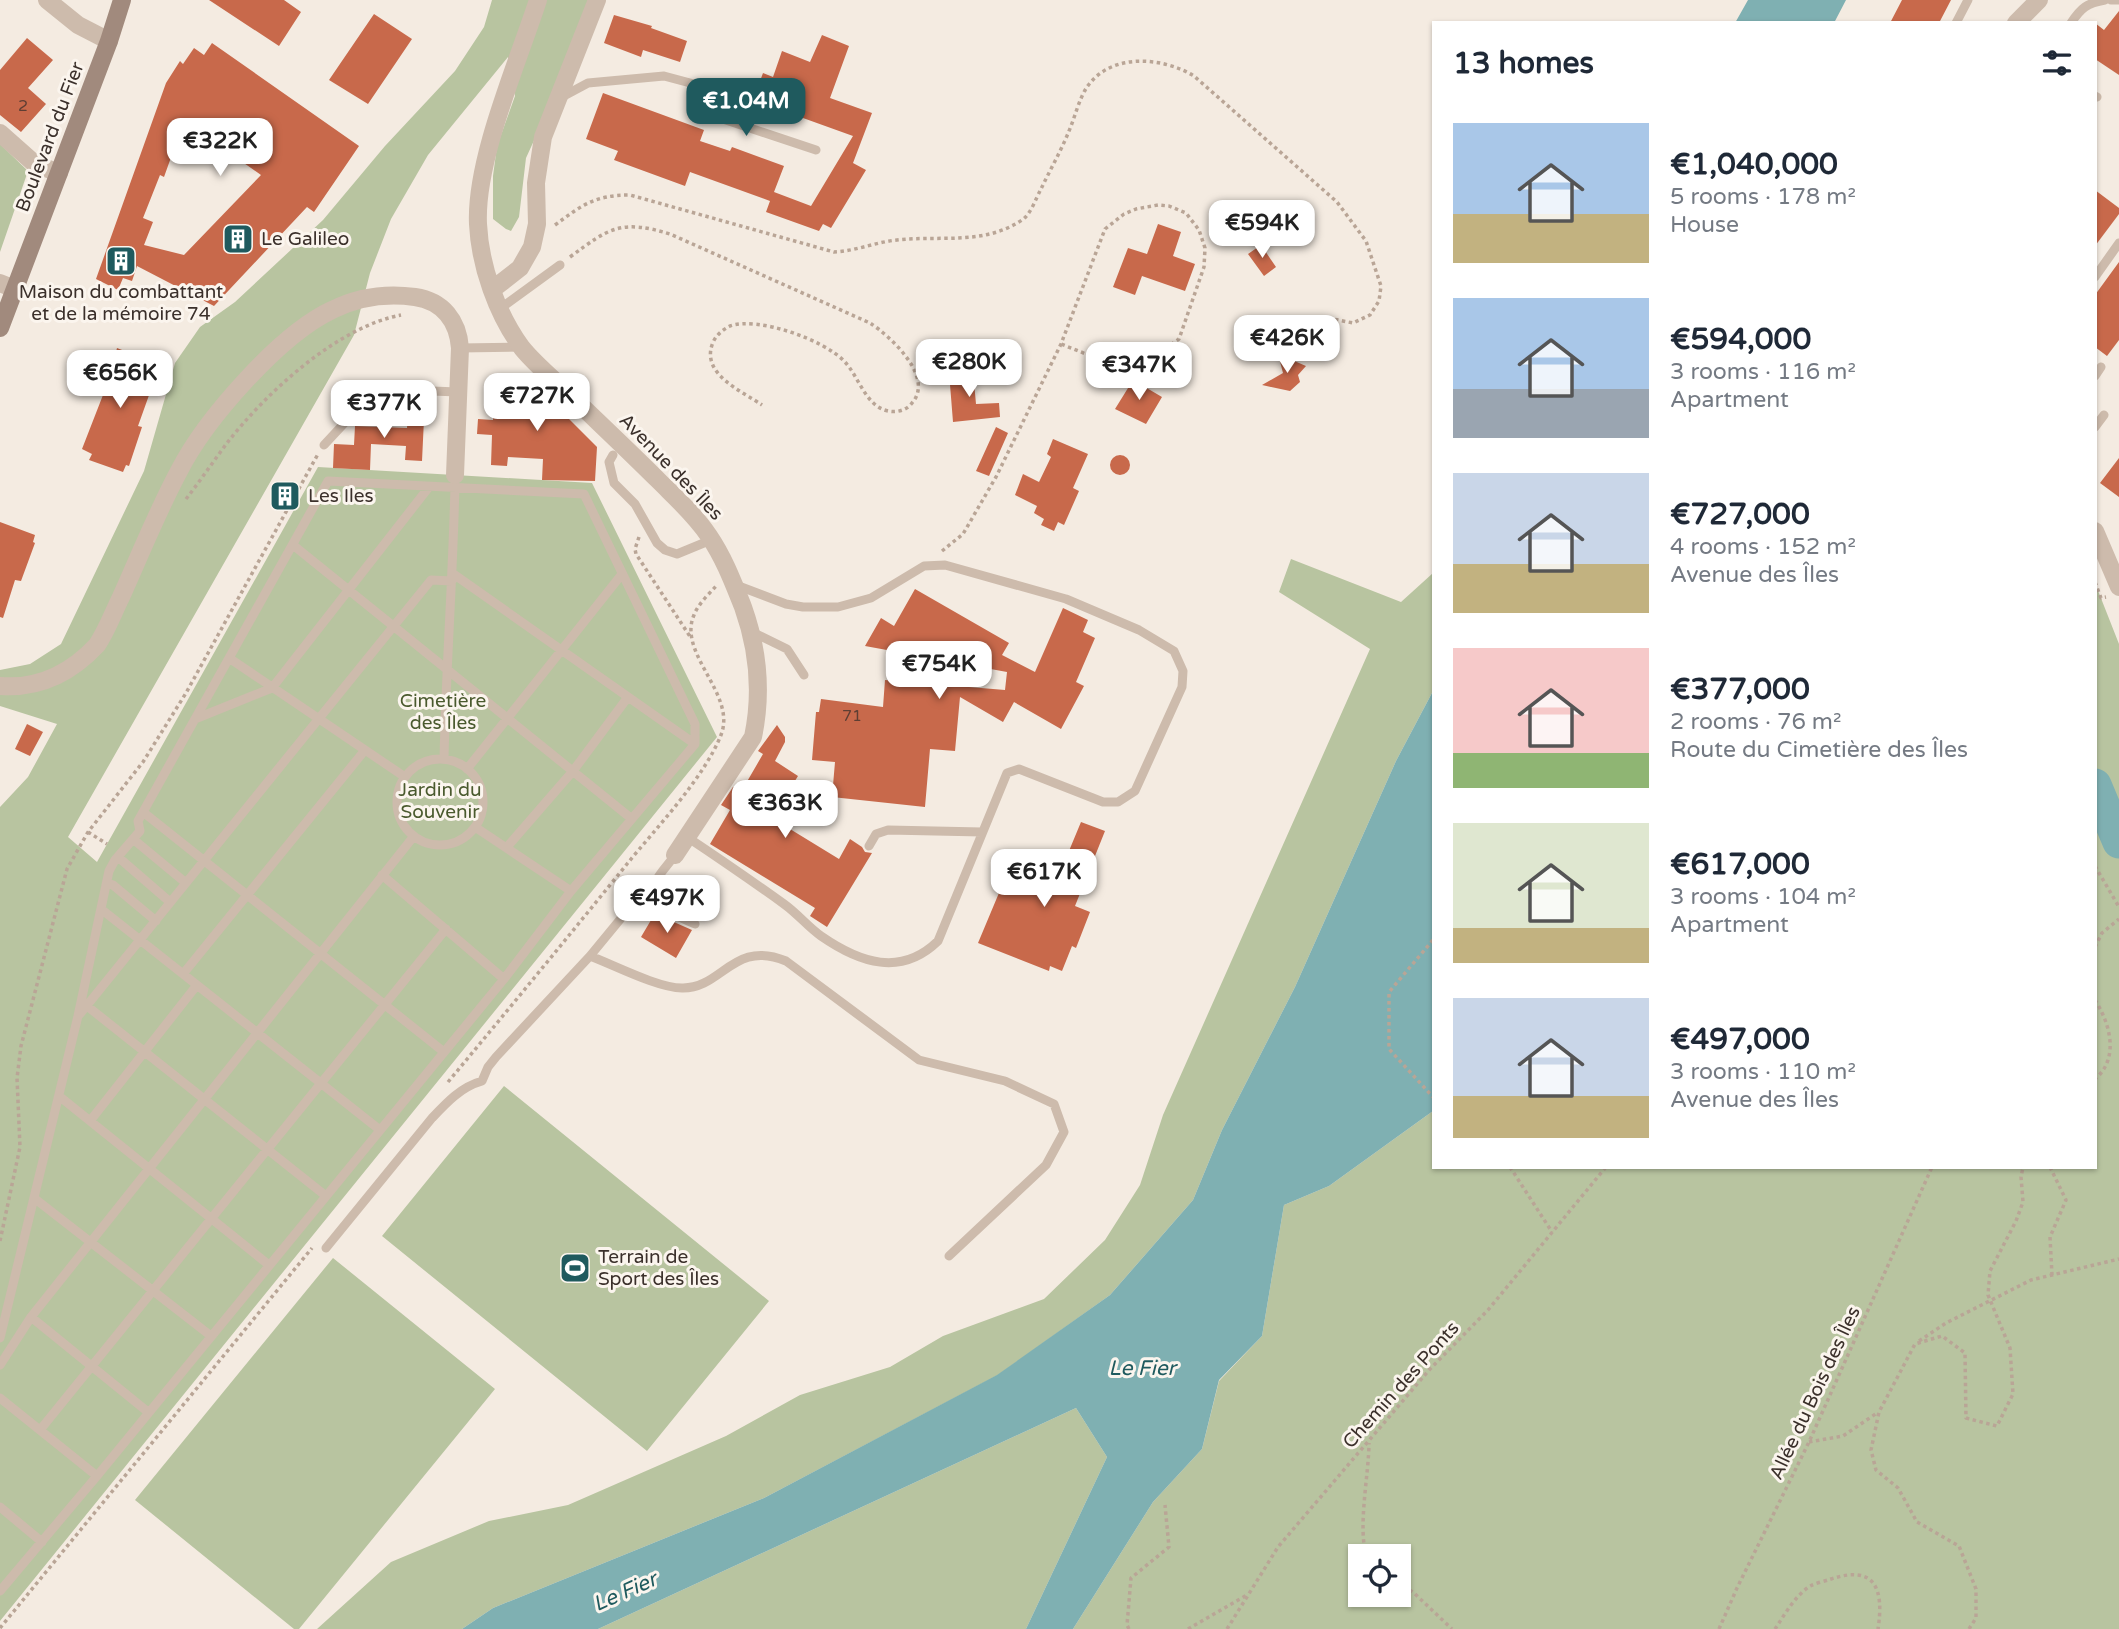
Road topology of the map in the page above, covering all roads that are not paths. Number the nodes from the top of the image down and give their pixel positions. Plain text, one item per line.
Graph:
1 (47, 0) edge
2 (122, 0) edge
3 (538, 0) edge
4 (597, 0) edge
5 (1968, 0) edge
6 (2039, 0) edge
7 (2105, 0) edge
8 (2111, 0) edge
9 (2119, 0) edge
10 (1957, 21) edge
11 (2018, 21) edge
12 (2072, 21) edge
13 (109, 41) junction
14 (558, 99) junction
15 (0, 133) edge
16 (816, 150) dead end
17 (59, 173) junction
18 (2119, 243) edge
19 (560, 265) road end
20 (2097, 274) edge
21 (8, 286) edge
22 (493, 289) junction
23 (501, 308) junction
24 (0, 328) edge
25 (522, 347) junction
26 (460, 348) junction
27 (2101, 366) dead end
28 (2097, 373) edge
29 (458, 392) junction
30 (2104, 415) dead end
31 (2097, 424) edge
32 (324, 445) road end
33 (613, 454) dead end
34 (455, 481) junction
35 (429, 486) junction
36 (2097, 536) edge
37 (711, 540) junction
38 (293, 545) junction
39 (622, 574) junction
40 (452, 577) junction
41 (735, 584) junction
42 (2119, 587) edge
43 (349, 590) junction
44 (394, 626) junction
45 (751, 632) junction
46 (562, 650) junction
47 (229, 658) junction
48 (446, 668) junction
49 (804, 675) dead end
50 (0, 686) edge
51 (272, 688) junction
52 (628, 696) junction
53 (195, 719) junction
54 (318, 719) junction
55 (508, 719) junction
56 (695, 744) junction
57 (365, 750) junction
58 (444, 759) junction
59 (467, 769) junction
60 (573, 771) junction
61 (405, 777) junction
62 (143, 812) junction
63 (632, 819) junction
64 (475, 827) junction
65 (982, 832) junction
66 (414, 836) junction
67 (687, 837) junction
68 (132, 839) junction
69 (869, 846) dead end
70 (507, 847) junction
71 (675, 855) joint
72 (118, 857) junction
73 (204, 861) junction
74 (382, 875) junction
75 (107, 883) junction
76 (186, 883) junction
77 (654, 885) junction
78 (571, 891) junction
79 (247, 895) junction
80 (170, 902) junction
81 (101, 909) junction
82 (156, 921) junction
83 (695, 924) dead end
84 (446, 929) junction
85 (140, 940) junction
86 (320, 953) junction
87 (590, 956) junction
88 (183, 974) junction
89 (504, 979) junction
90 (197, 985) junction
91 (385, 1005) junction
92 (87, 1006) junction
93 (78, 1016) junction
94 (257, 1033) junction
95 (144, 1051) junction
96 (444, 1052) junction
97 (321, 1084) junction
98 (59, 1096) junction
99 (204, 1099) junction
100 (90, 1121) junction
101 (380, 1130) junction
102 (268, 1150) junction
103 (149, 1168) junction
104 (326, 1196) junction
105 (34, 1198) junction
106 (212, 1219) junction
107 (90, 1242) junction
108 (326, 1248) dead end
109 (949, 1256) dead end
110 (270, 1265) junction
111 (153, 1291) junction
112 (31, 1317) junction
113 (211, 1336) junction
114 (0, 1338) edge
115 (0, 1365) edge
116 (92, 1367) junction
117 (0, 1398) edge
118 (148, 1412) junction
119 (40, 1430) junction
120 (97, 1476) junction
121 (0, 1507) edge
122 (41, 1542) junction
123 (0, 1591) edge

1 - 13 street
2 - 13 main road, Boulevard du Fier
3 - 22 street, Avenue des Îles
4 - 14 street
5 - 10 lane
6 - 11 street
7 - 12 lane
8 - 9 lane
13 - 17 main road, Boulevard du Fier
14 - 16 lane
14 - 22 street
15 - 17 street
17 - 21 main road, Boulevard du Fier
18 - 20 lane
19 - 23 lane
21 - 24 main road, Boulevard du Fier
22 - 23 street, Avenue des Îles
23 - 25 street, Avenue des Îles
25 - 26 lane
25 - 37 street, Avenue des Îles
26 - 29 street
26 - 50 street
27 - 28 lane
29 - 32 lane
29 - 34 street
30 - 31 lane
33 - 37 lane
34 - 35 lane
34 - 39 lane
34 - 40 lane
35 - 38 lane
35 - 43 lane
36 - 42 street
37 - 41 street, Avenue des Îles
38 - 43 lane
38 - 47 lane
39 - 46 lane
39 - 56 lane
40 - 44 lane
40 - 46 lane
40 - 48 lane
41 - 45 street, Avenue des Îles
41 - 65 lane
43 - 44 lane
43 - 51 lane
44 - 48 lane
44 - 54 lane
45 - 49 lane
45 - 67 street, Avenue des Îles
46 - 52 lane
46 - 55 lane
47 - 51 lane
47 - 53 lane
48 - 55 lane
48 - 58 lane
51 - 53 lane
51 - 54 lane
52 - 56 lane
52 - 60 lane
53 - 62 lane
54 - 57 lane
54 - 73 lane
55 - 59 lane
55 - 60 lane
56 - 63 lane
57 - 61 lane
57 - 79 lane
58 - 59 lane
58 - 61 lane
59 - 64 lane
60 - 63 lane
60 - 70 lane
61 - 66 lane
62 - 68 lane
62 - 73 lane
63 - 78 lane
64 - 66 lane
64 - 70 lane
65 - 67 lane
65 - 69 lane
66 - 74 lane
67 - 71 street, Avenue des Îles
68 - 72 lane
68 - 76 lane
70 - 78 lane
71 - 77 lane
72 - 75 lane
72 - 80 lane
73 - 76 lane
73 - 79 lane
74 - 84 lane
74 - 86 lane
75 - 81 lane
75 - 82 lane
76 - 80 lane
77 - 83 lane
77 - 87 lane
78 - 89 lane
79 - 86 lane
79 - 88 lane
80 - 82 lane
81 - 85 lane
81 - 93 lane
82 - 85 lane
84 - 89 lane
84 - 91 lane
85 - 88 lane
85 - 92 lane
86 - 91 lane
86 - 94 lane
87 - 108 lane
87 - 109 lane
88 - 90 lane
89 - 96 lane
90 - 94 lane
90 - 95 lane
91 - 96 lane
91 - 97 lane
92 - 93 lane
92 - 95 lane
93 - 98 lane
94 - 97 lane
94 - 99 lane
95 - 99 lane
95 - 100 lane
96 - 101 lane
97 - 101 lane
97 - 102 lane
98 - 100 lane
98 - 105 lane
99 - 102 lane
99 - 103 lane
100 - 103 lane
101 - 104 lane
102 - 104 lane
102 - 106 lane
103 - 106 lane
103 - 107 lane
104 - 110 lane
105 - 107 lane
105 - 114 lane
106 - 110 lane
106 - 111 lane
107 - 111 lane
107 - 112 lane
110 - 113 lane
111 - 113 lane
111 - 116 lane
112 - 115 lane
112 - 116 lane
113 - 118 lane
116 - 118 lane
116 - 119 lane
117 - 119 lane
118 - 120 lane
119 - 120 lane
120 - 122 lane
121 - 122 lane
122 - 123 lane

